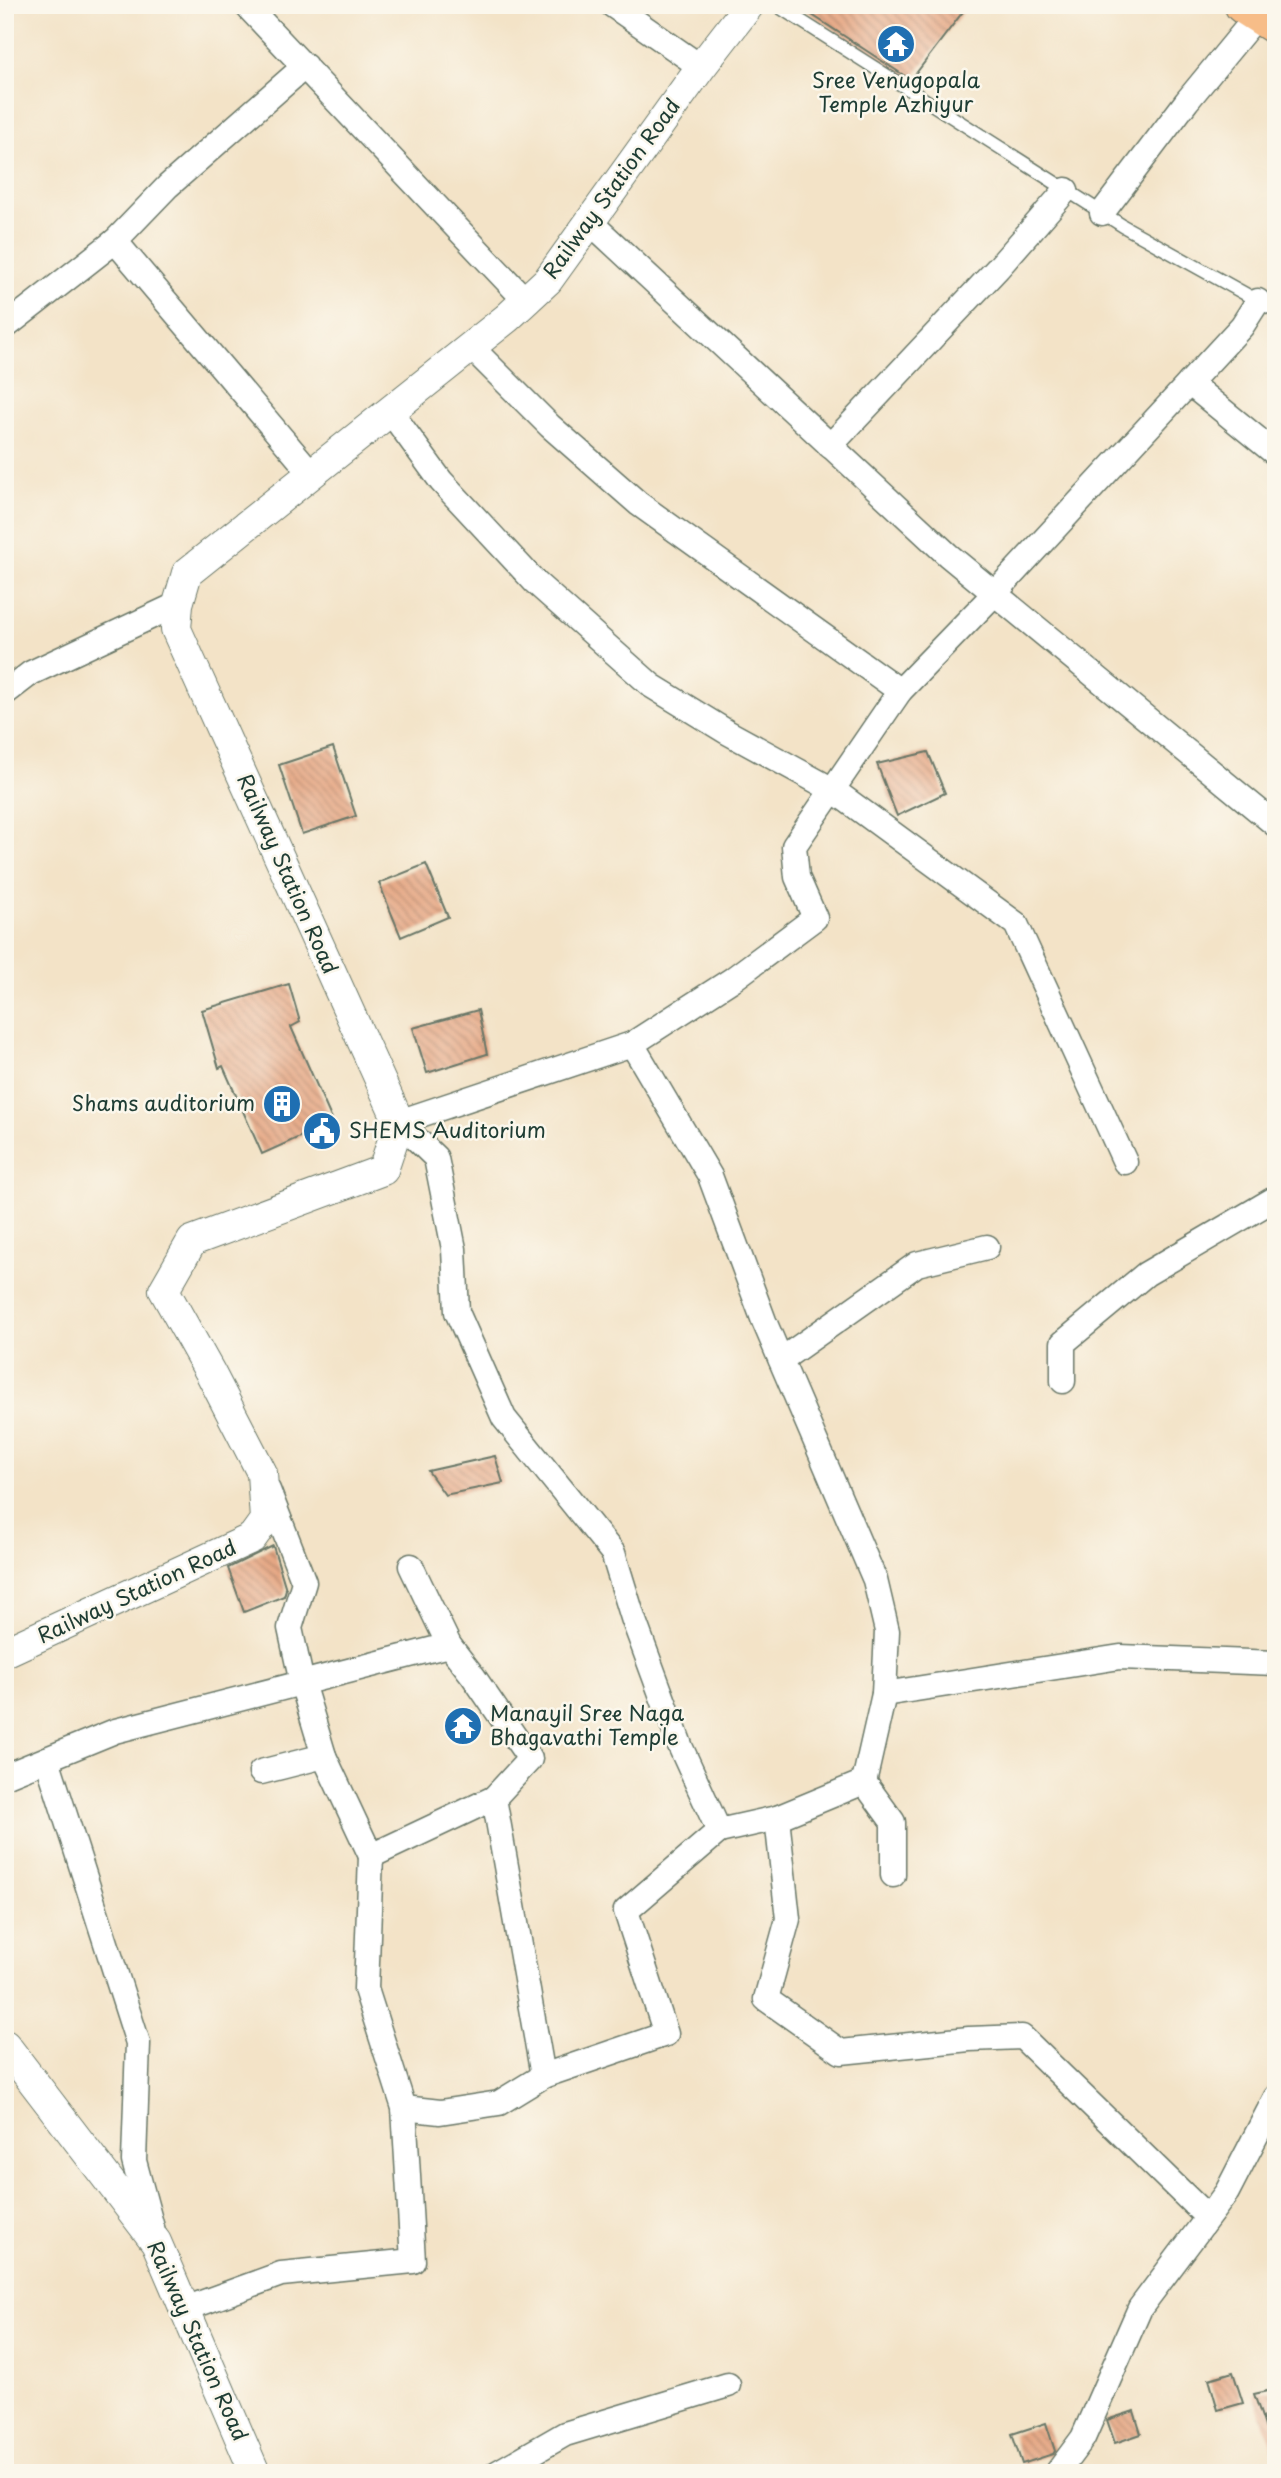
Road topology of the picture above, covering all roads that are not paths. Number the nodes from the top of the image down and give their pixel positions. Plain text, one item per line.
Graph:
1 (246, 5) edge
2 (612, 5) edge
3 (749, 5) edge
4 (776, 5) edge
5 (1260, 13) edge
6 (306, 66) junction
7 (701, 67) junction
8 (1066, 190) junction
9 (1102, 213) junction
10 (590, 222) junction
11 (115, 241) junction
12 (526, 301) junction
13 (1267, 306) edge
14 (5, 327) edge
15 (471, 346) junction
16 (1189, 383) junction
17 (390, 411) junction
18 (830, 446) junction
19 (1276, 454) edge
20 (312, 474) junction
21 (994, 594) junction
22 (178, 604) junction
23 (900, 691) junction
24 (5, 693) edge
25 (833, 790) junction
26 (1276, 825) edge
27 (632, 1044) junction
28 (399, 1122) junction
29 (1125, 1163) dead end
30 (1276, 1198) edge
31 (987, 1247) dead end
32 (781, 1360) junction
33 (1063, 1381) dead end
34 (262, 1473) junction
35 (411, 1566) dead end
36 (449, 1645) junction
37 (5, 1652) edge
38 (1276, 1663) edge
39 (302, 1683) junction
40 (884, 1694) junction
41 (324, 1756) junction
42 (47, 1759) junction
43 (261, 1772) dead end
44 (5, 1776) edge
45 (864, 1782) junction
46 (494, 1798) junction
47 (777, 1818) junction
48 (719, 1831) junction
49 (371, 1856) junction
50 (893, 1875) dead end
51 (5, 2045) edge
52 (543, 2076) junction
53 (1276, 2097) edge
54 (404, 2108) junction
55 (1208, 2217) junction
56 (156, 2242) junction
57 (185, 2309) junction
58 (728, 2385) dead end
59 (255, 2473) edge
60 (497, 2473) edge
61 (1057, 2473) edge

1 - 6 street
2 - 7 street
3 - 7 street, Railway Station Road
4 - 8 lane
5 - 9 street
6 - 11 street
6 - 12 street
7 - 10 street, Railway Station Road
8 - 9 lane
8 - 18 street
9 - 13 lane
10 - 12 street, Railway Station Road
10 - 18 street
11 - 14 street
11 - 20 street
12 - 15 street, Railway Station Road
13 - 16 street
15 - 17 street, Railway Station Road
15 - 23 street
16 - 19 street
16 - 21 street
17 - 20 street, Railway Station Road
17 - 25 street
18 - 21 street
20 - 22 street, Railway Station Road
21 - 23 street
21 - 26 street
22 - 24 street
22 - 28 street, Railway Station Road
23 - 25 street
25 - 27 street
25 - 29 street
27 - 28 street
27 - 32 street
28 - 34 street, Railway Station Road
28 - 48 street
30 - 33 street
31 - 32 street
32 - 40 street
34 - 37 street, Railway Station Road
34 - 39 street
35 - 36 street
36 - 39 street
36 - 46 street
38 - 40 street
39 - 41 street
39 - 42 street
40 - 45 street
41 - 43 street
41 - 49 street
42 - 44 street
42 - 56 street
45 - 47 street
45 - 50 street
46 - 49 street
46 - 52 street
47 - 48 street
47 - 55 street
48 - 52 street
49 - 54 street
51 - 56 street, Railway Station Road
52 - 54 street
53 - 55 street
54 - 57 street
55 - 61 street
56 - 57 street, Railway Station Road
57 - 59 street, Railway Station Road
58 - 60 street

